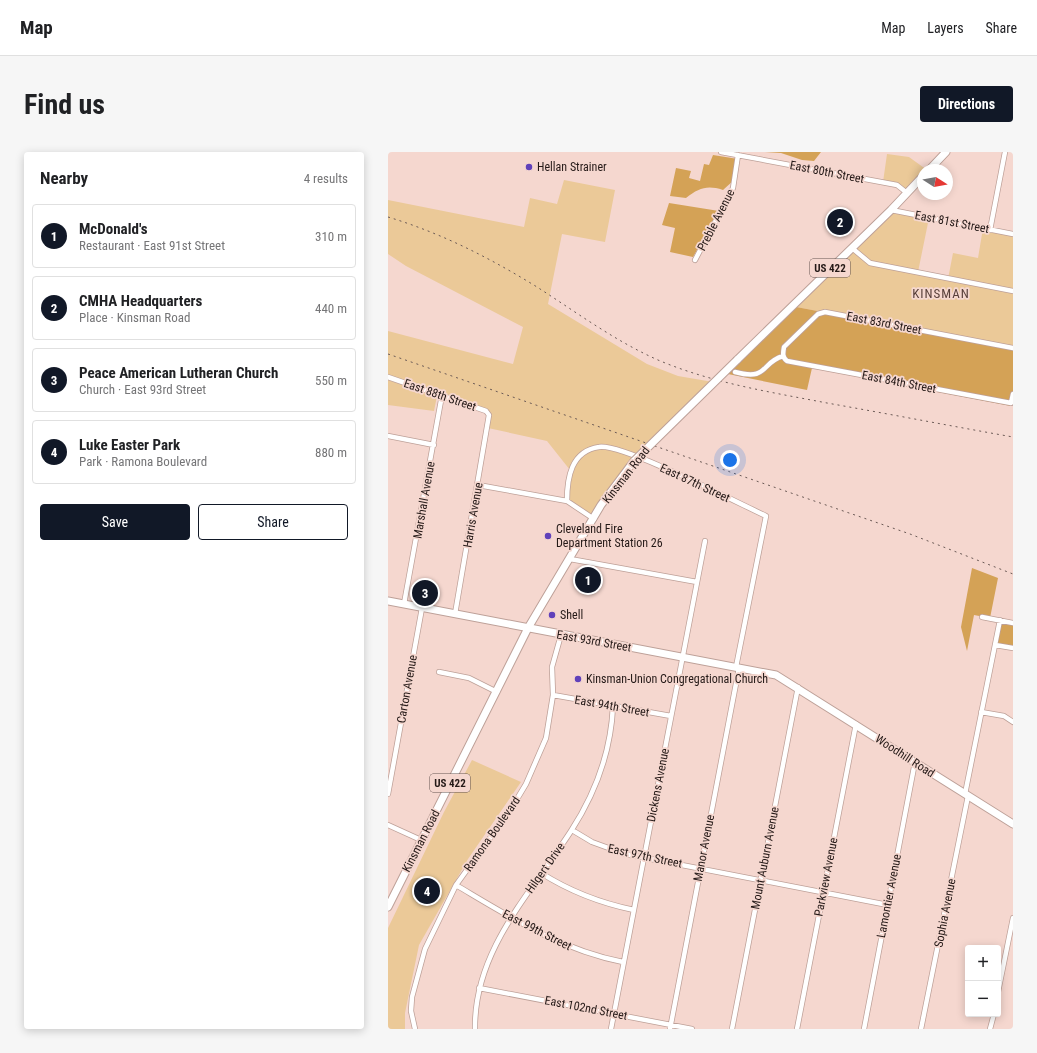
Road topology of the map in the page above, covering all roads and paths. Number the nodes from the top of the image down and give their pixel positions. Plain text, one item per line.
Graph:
1 (721, 152) edge
2 (946, 152) edge
3 (1006, 152) edge
4 (738, 155) junction
5 (935, 164) edge
6 (917, 182) edge
7 (907, 192) junction
8 (891, 210) junction
9 (990, 230) junction
10 (1013, 234) edge
11 (852, 248) junction
12 (695, 260) dead end
13 (1013, 291) edge
14 (1013, 348) edge
15 (783, 356) junction
16 (735, 372) dead end
17 (388, 377) edge
18 (1013, 394) edge
19 (442, 395) junction
20 (489, 415) joint
21 (388, 436) edge
22 (434, 445) junction
23 (478, 485) junction
24 (566, 501) junction
25 (766, 516) joint
26 (594, 519) junction
27 (705, 541) dead end
28 (570, 559) junction
29 (696, 582) junction
30 (388, 601) edge
31 (404, 604) junction
32 (422, 608) junction
33 (456, 614) junction
34 (982, 617) dead end
35 (1000, 620) junction
36 (1013, 623) edge
37 (528, 628) junction
38 (561, 635) junction
39 (995, 645) junction
40 (1013, 648) edge
41 (682, 657) junction
42 (738, 667) junction
43 (439, 672) dead end
44 (798, 687) junction
45 (497, 692) junction
46 (553, 695) junction
47 (613, 706) junction
48 (981, 712) junction
49 (671, 716) junction
50 (1013, 722) edge
51 (856, 724) junction
52 (915, 762) junction
53 (388, 794) edge
54 (967, 795) junction
55 (1013, 824) edge
56 (388, 825) edge
57 (572, 830) junction
58 (421, 840) junction
59 (644, 857) junction
60 (701, 868) junction
61 (541, 873) junction
62 (761, 880) junction
63 (456, 885) junction
64 (823, 892) junction
65 (888, 904) junction
66 (388, 907) edge
67 (634, 910) junction
68 (510, 918) junction
69 (1013, 918) edge
70 (624, 962) junction
71 (1000, 981) edge
72 (479, 988) junction
73 (614, 1014) junction
74 (993, 1017) edge
75 (670, 1027) edge
76 (415, 1029) edge
77 (475, 1029) edge
78 (611, 1029) edge
79 (692, 1029) edge
80 (732, 1029) edge
81 (797, 1029) edge
82 (864, 1029) edge
83 (921, 1029) edge
84 (990, 1029) edge

1 - 4 street, East 80th Street
2 - 5 main road
3 - 9 street
4 - 7 street, East 80th Street
4 - 12 street, Preble Avenue
6 - 7 main road, Kinsman Road / US 422
7 - 8 main road, Kinsman Road / US 422
8 - 9 street, East 81st Street
8 - 11 main road, Kinsman Road / US 422
9 - 10 street, East 81st Street
11 - 13 street
11 - 26 main road, Kinsman Road / US 422, bridge
14 - 15 street, East 83rd Street
15 - 16 street
15 - 18 street, East 84th Street
17 - 19 street, East 88th Street
19 - 20 street, East 88th Street
19 - 22 street, Marshall Avenue
20 - 23 street, Harris Avenue
21 - 22 street
22 - 31 street, Marshall Avenue
23 - 24 street
23 - 33 street, Harris Avenue
24 - 25 street, East 87th Street
24 - 26 street
25 - 42 street, Manor Avenue
26 - 28 main road, Kinsman Road / US 422
27 - 29 street, Dickens Avenue
28 - 29 street
28 - 37 main road, Kinsman Road / US 422
29 - 41 street, Dickens Avenue
30 - 31 main road, East 93rd Street
31 - 32 main road, East 93rd Street
32 - 33 main road, East 93rd Street
32 - 53 street, Carton Avenue
33 - 37 main road, East 93rd Street
34 - 35 street
35 - 36 street
35 - 39 street, Sophia Avenue
37 - 38 main road, East 93rd Street
37 - 45 main road, Kinsman Road / US 422
38 - 41 main road, East 93rd Street
38 - 46 street, Ramona Boulevard
39 - 40 street
39 - 48 street, Sophia Avenue
41 - 42 main road, East 93rd Street
41 - 49 street, Dickens Avenue
42 - 44 main road, East 93rd Street
42 - 60 street, Manor Avenue
43 - 45 street
44 - 51 main road, Woodhill Road
44 - 62 street, Mount Auburn Avenue
45 - 58 main road, Kinsman Road / US 422
46 - 47 street, East 94th Street
46 - 63 street, Ramona Boulevard
47 - 49 street, East 94th Street
47 - 57 street, Hilgert Drive
48 - 50 street
48 - 54 street, Sophia Avenue
49 - 59 street, Dickens Avenue
51 - 52 main road, Woodhill Road
51 - 64 street, Parkview Avenue
52 - 54 main road, Woodhill Road
52 - 65 street, Lamontier Avenue
54 - 55 main road, Woodhill Road
54 - 83 street, Sophia Avenue
56 - 58 street
57 - 59 street, East 97th Street
57 - 61 street, Hilgert Drive
58 - 66 main road, Kinsman Road / US 422
59 - 60 street, East 97th Street
59 - 67 street, Dickens Avenue
60 - 62 street, East 97th Street
60 - 75 street, Manor Avenue
61 - 67 street
61 - 68 street, Hilgert Drive
62 - 64 street, East 97th Street
62 - 80 street, Mount Auburn Avenue
63 - 68 street, East 99th Street
63 - 76 street, Ramona Boulevard
64 - 65 street, East 97th Street
64 - 81 street, Parkview Avenue
65 - 82 street, Lamontier Avenue
67 - 70 street, Dickens Avenue
68 - 70 street, East 99th Street
68 - 72 street, Hilgert Drive
69 - 71 street
70 - 73 street, Dickens Avenue
72 - 73 street, East 102nd Street
72 - 77 street, Hilgert Drive
73 - 75 street, East 102nd Street
73 - 78 street, Dickens Avenue
74 - 84 street
75 - 79 street, East 102nd Street

